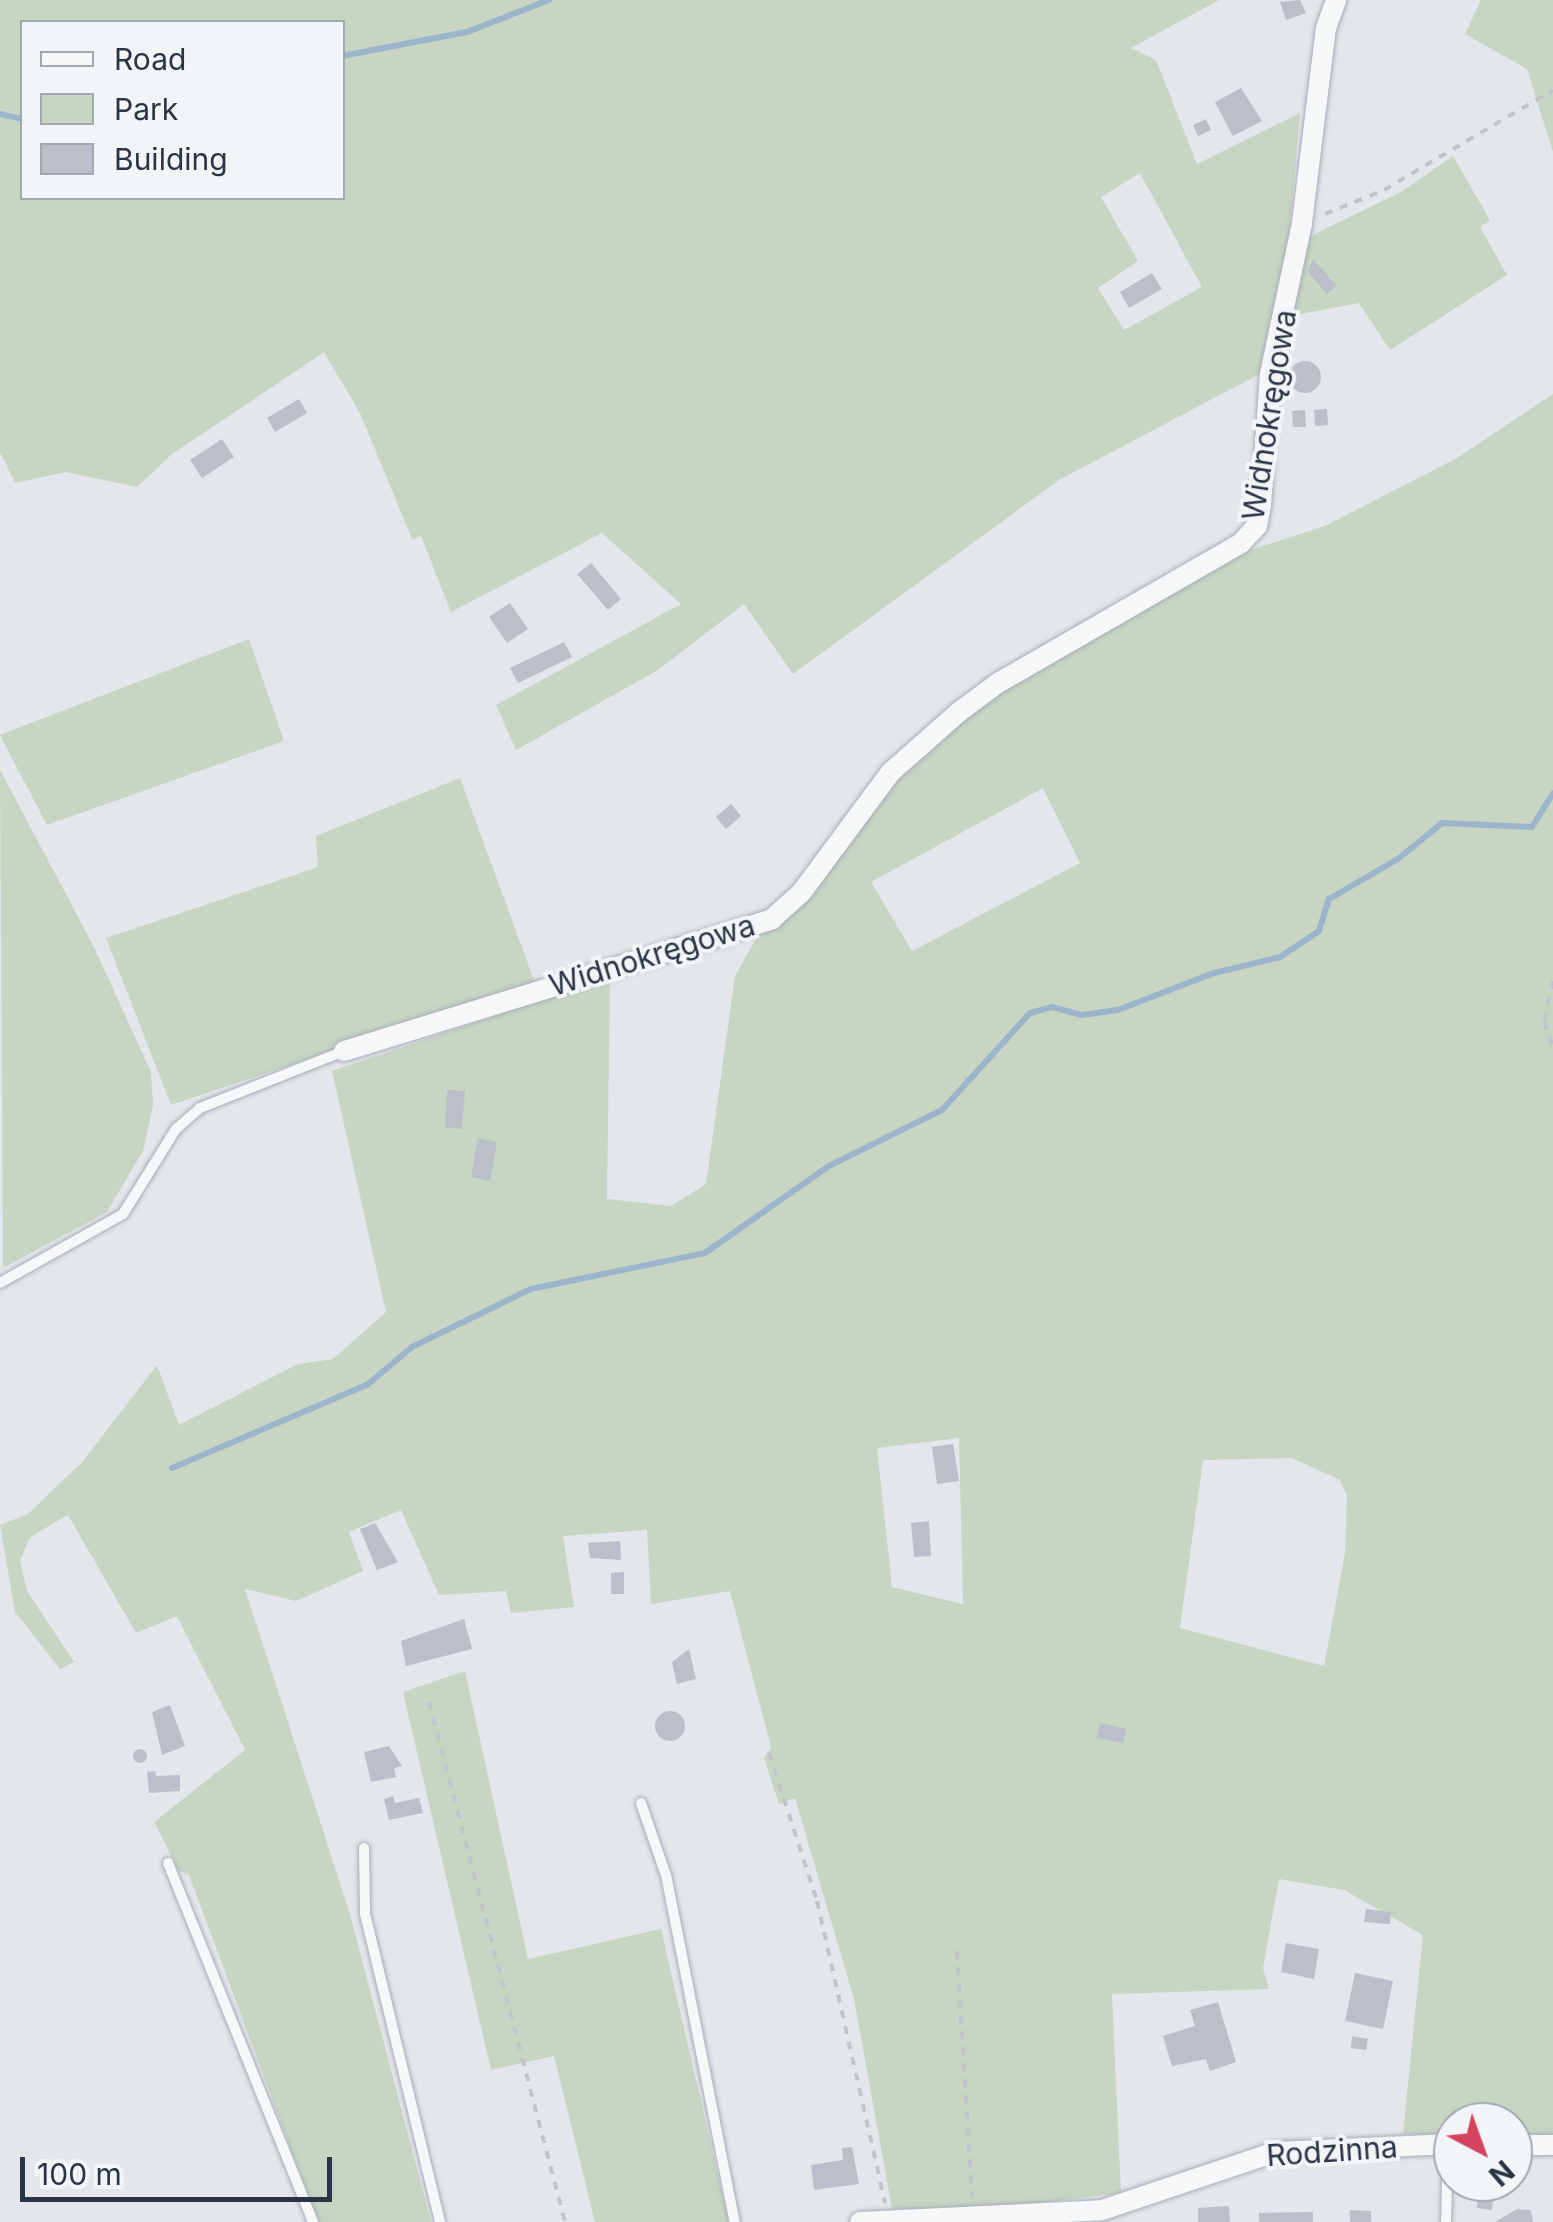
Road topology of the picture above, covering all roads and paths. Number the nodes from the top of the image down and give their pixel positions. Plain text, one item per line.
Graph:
1 (1336, 0) edge
2 (1553, 90) edge
3 (1302, 223) junction
4 (1553, 981) edge
5 (1553, 1046) edge
6 (344, 1051) joint
7 (0, 1283) edge
8 (429, 1702) dead end
9 (770, 1753) dead end
10 (641, 1803) dead end
11 (364, 1848) dead end
12 (168, 1863) dead end
13 (957, 1951) dead end
14 (1433, 2145) edge
15 (974, 2217) junction
16 (937, 2220) edge
17 (886, 2221) edge
18 (312, 2222) edge
19 (440, 2222) edge
20 (565, 2222) edge
21 (736, 2222) edge
22 (860, 2222) edge

1 - 3 street, Widnokręgowa
2 - 3 path
3 - 6 street, Widnokręgowa
4 - 5 path
6 - 7 lane, Widnokręgowa
8 - 20 path
9 - 17 path
10 - 21 lane
11 - 19 lane
12 - 18 lane
13 - 15 path
14 - 15 street, Rodzinna
15 - 16 street, Rodzinna
16 - 17 street, Rodzinna
17 - 22 street, Rodzinna

